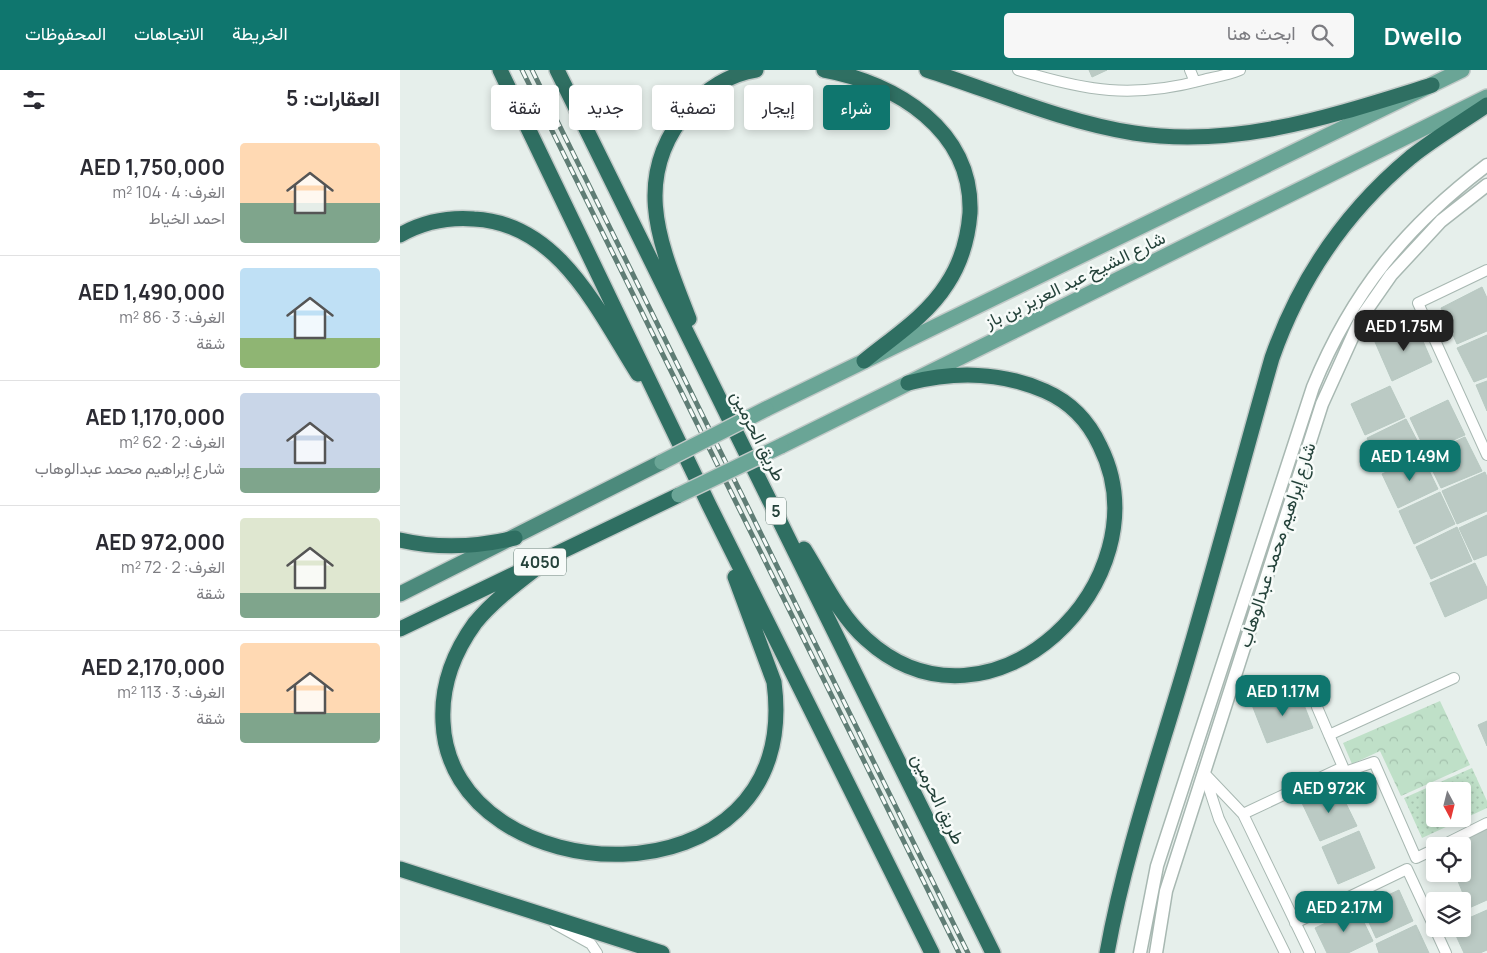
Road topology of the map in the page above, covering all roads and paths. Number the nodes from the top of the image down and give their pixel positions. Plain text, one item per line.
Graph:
1 (500, 70) edge
2 (557, 70) edge
3 (756, 70) edge
4 (824, 70) edge
5 (927, 70) edge
6 (1018, 70) edge
7 (1190, 70) edge
8 (1240, 70) edge
9 (1462, 70) edge
10 (1209, 74) edge
11 (1195, 82) junction
12 (1432, 85) junction
13 (1487, 97) edge
14 (1487, 106) edge
15 (1487, 165) edge
16 (1487, 185) edge
17 (400, 234) edge
18 (1487, 270) edge
19 (864, 361) junction
20 (908, 383) junction
21 (724, 410) junction
22 (673, 428) junction
23 (1487, 455) edge
24 (662, 462) joint
25 (759, 477) junction
26 (679, 495) joint
27 (709, 505) junction
28 (515, 538) junction
29 (400, 540) edge
30 (552, 556) junction
31 (400, 594) edge
32 (400, 629) edge
33 (1454, 678) dead end
34 (1317, 707) dead end
35 (1329, 735) junction
36 (1343, 767) junction
37 (1204, 772) junction
38 (1243, 814) junction
39 (1487, 823) edge
40 (1459, 837) edge
41 (1426, 853) edge
42 (1416, 858) junction
43 (1408, 869) junction
44 (400, 870) edge
45 (1426, 909) edge
46 (537, 914) junction
47 (1296, 923) junction
48 (1439, 937) edge
49 (597, 953) edge
50 (662, 953) edge
51 (932, 953) edge
52 (993, 953) edge
53 (1107, 953) edge
54 (1140, 953) edge
55 (1156, 953) edge
56 (1284, 953) edge
57 (1310, 953) edge
58 (1446, 953) edge

1 - 22 highway
2 - 21 highway, طريق الحرمين / 5
3 - 21 highway
4 - 19 highway
5 - 12 highway
6 - 11 street
7 - 11 street
8 - 10 street
9 - 12 main road, شارع الشيخ عبد العزيز بن باز
10 - 11 street
12 - 19 main road, شارع الشيخ عبد العزيز بن باز
13 - 20 main road, شارع الشيخ عبد العزيز بن باز
14 - 53 highway
15 - 54 street
16 - 37 street, شارع إبراهيم محمد عبدالوهاب
17 - 22 highway
18 - 23 street
19 - 24 main road, شارع الشيخ عبد العزيز بن باز, bridge
20 - 25 highway
20 - 26 main road, شارع الشيخ عبد العزيز بن باز, bridge
21 - 25 highway, طريق الحرمين / 5
22 - 27 highway
24 - 28 highway
25 - 52 highway, طريق الحرمين / 5
26 - 30 highway, 4050
27 - 30 highway
27 - 51 highway
28 - 29 highway
28 - 31 highway
30 - 32 highway, 4050
33 - 35 street
34 - 35 street
35 - 36 street
36 - 38 street
36 - 42 street
37 - 38 street
37 - 55 street, شارع إبراهيم محمد عبدالوهاب
37 - 56 street
38 - 47 street
39 - 40 street
41 - 42 street
42 - 43 street
43 - 45 street
43 - 47 street
44 - 46 highway
46 - 49 street
46 - 50 highway
47 - 57 street
48 - 58 street

